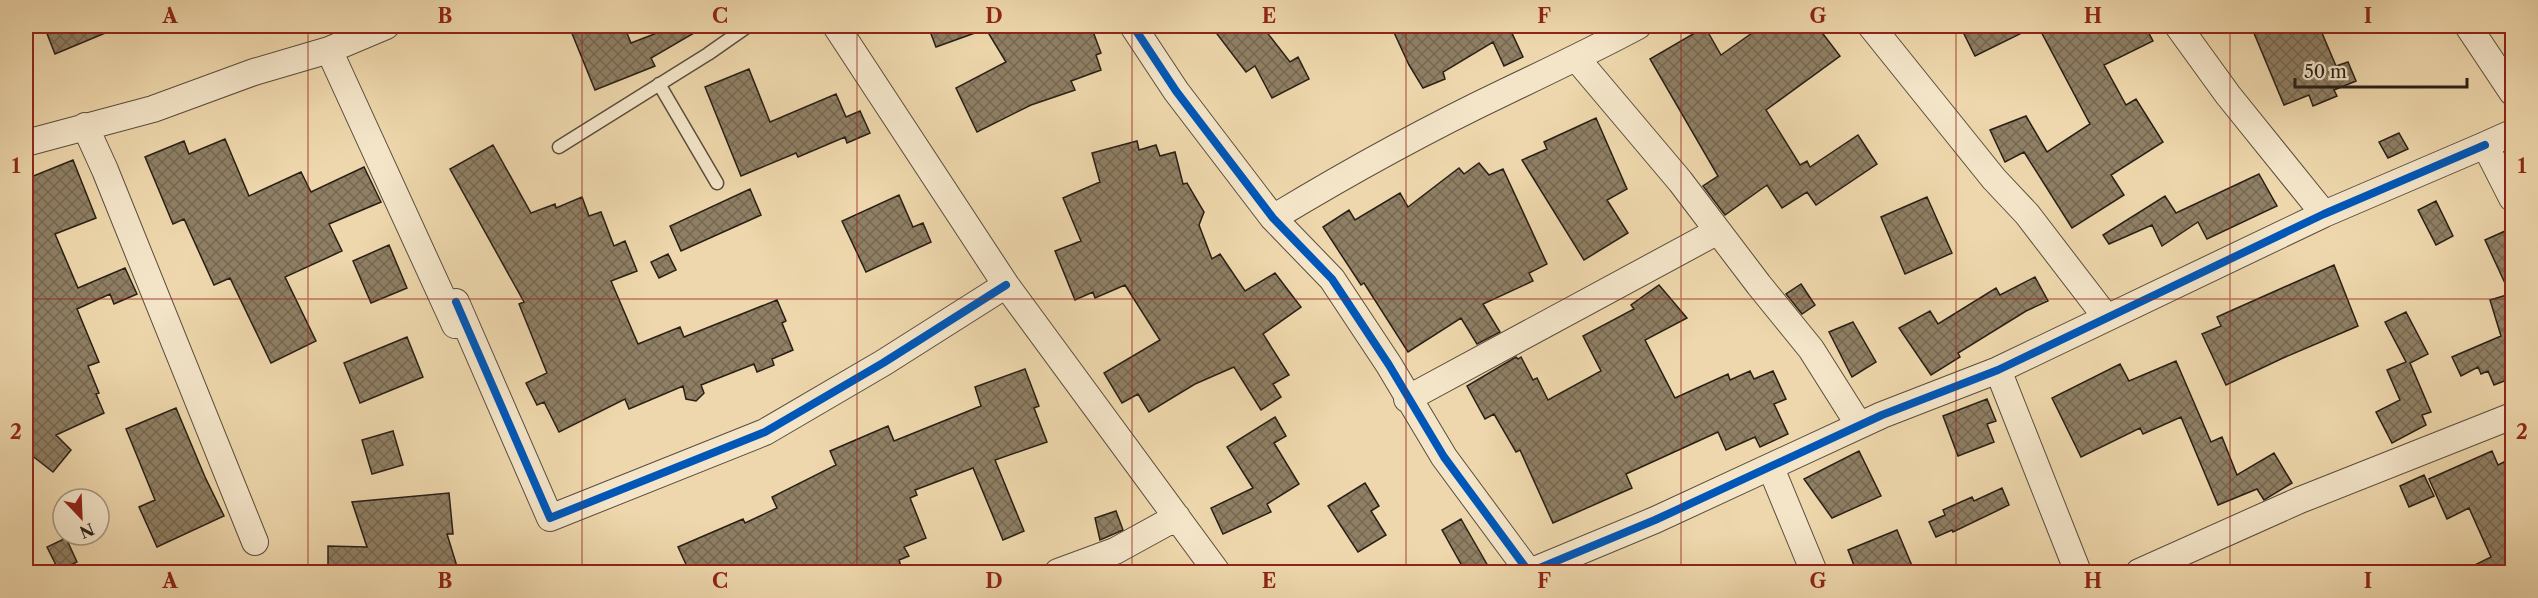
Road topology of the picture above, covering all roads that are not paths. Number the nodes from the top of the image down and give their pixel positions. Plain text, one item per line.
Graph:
1 (386, 26) edge
2 (748, 26) edge
3 (836, 26) edge
4 (1133, 26) edge
5 (1638, 26) edge
6 (1871, 26) edge
7 (2178, 26) edge
8 (2468, 26) edge
9 (329, 50) junction
10 (1577, 59) junction
11 (659, 84) junction
12 (2512, 92) edge
13 (85, 126) junction
14 (2512, 134) edge
15 (26, 143) edge
16 (2486, 145) junction
17 (559, 147) dead end
18 (717, 183) dead end
19 (2512, 198) edge
20 (2324, 214) junction
21 (1273, 218) junction
22 (1718, 231) junction
23 (1006, 285) junction
24 (456, 302) dead end
25 (2106, 317) junction
26 (462, 342) dead end
27 (1998, 370) junction
28 (1407, 399) junction
29 (2512, 416) edge
30 (1859, 425) junction
31 (1771, 468) junction
32 (1177, 517) junction
33 (255, 542) dead end
34 (1058, 573) edge
35 (1217, 573) edge
36 (1530, 573) edge
37 (1814, 573) edge
38 (2078, 573) edge
39 (2139, 573) edge

1 - 9 street
2 - 11 lane
3 - 23 street
4 - 21 street
5 - 10 street
6 - 25 street
7 - 20 street
8 - 12 street
9 - 13 street
9 - 26 street
10 - 21 street
10 - 22 street
11 - 17 lane
11 - 18 lane
13 - 15 street
13 - 33 street
14 - 16 street
16 - 19 street
16 - 20 street
20 - 25 street
21 - 28 street
22 - 28 street
22 - 30 street
23 - 24 street
23 - 32 street
25 - 27 street
27 - 30 street
27 - 38 street
28 - 36 street
29 - 39 street
30 - 31 street
31 - 36 street
31 - 37 street
32 - 34 street
32 - 35 street

